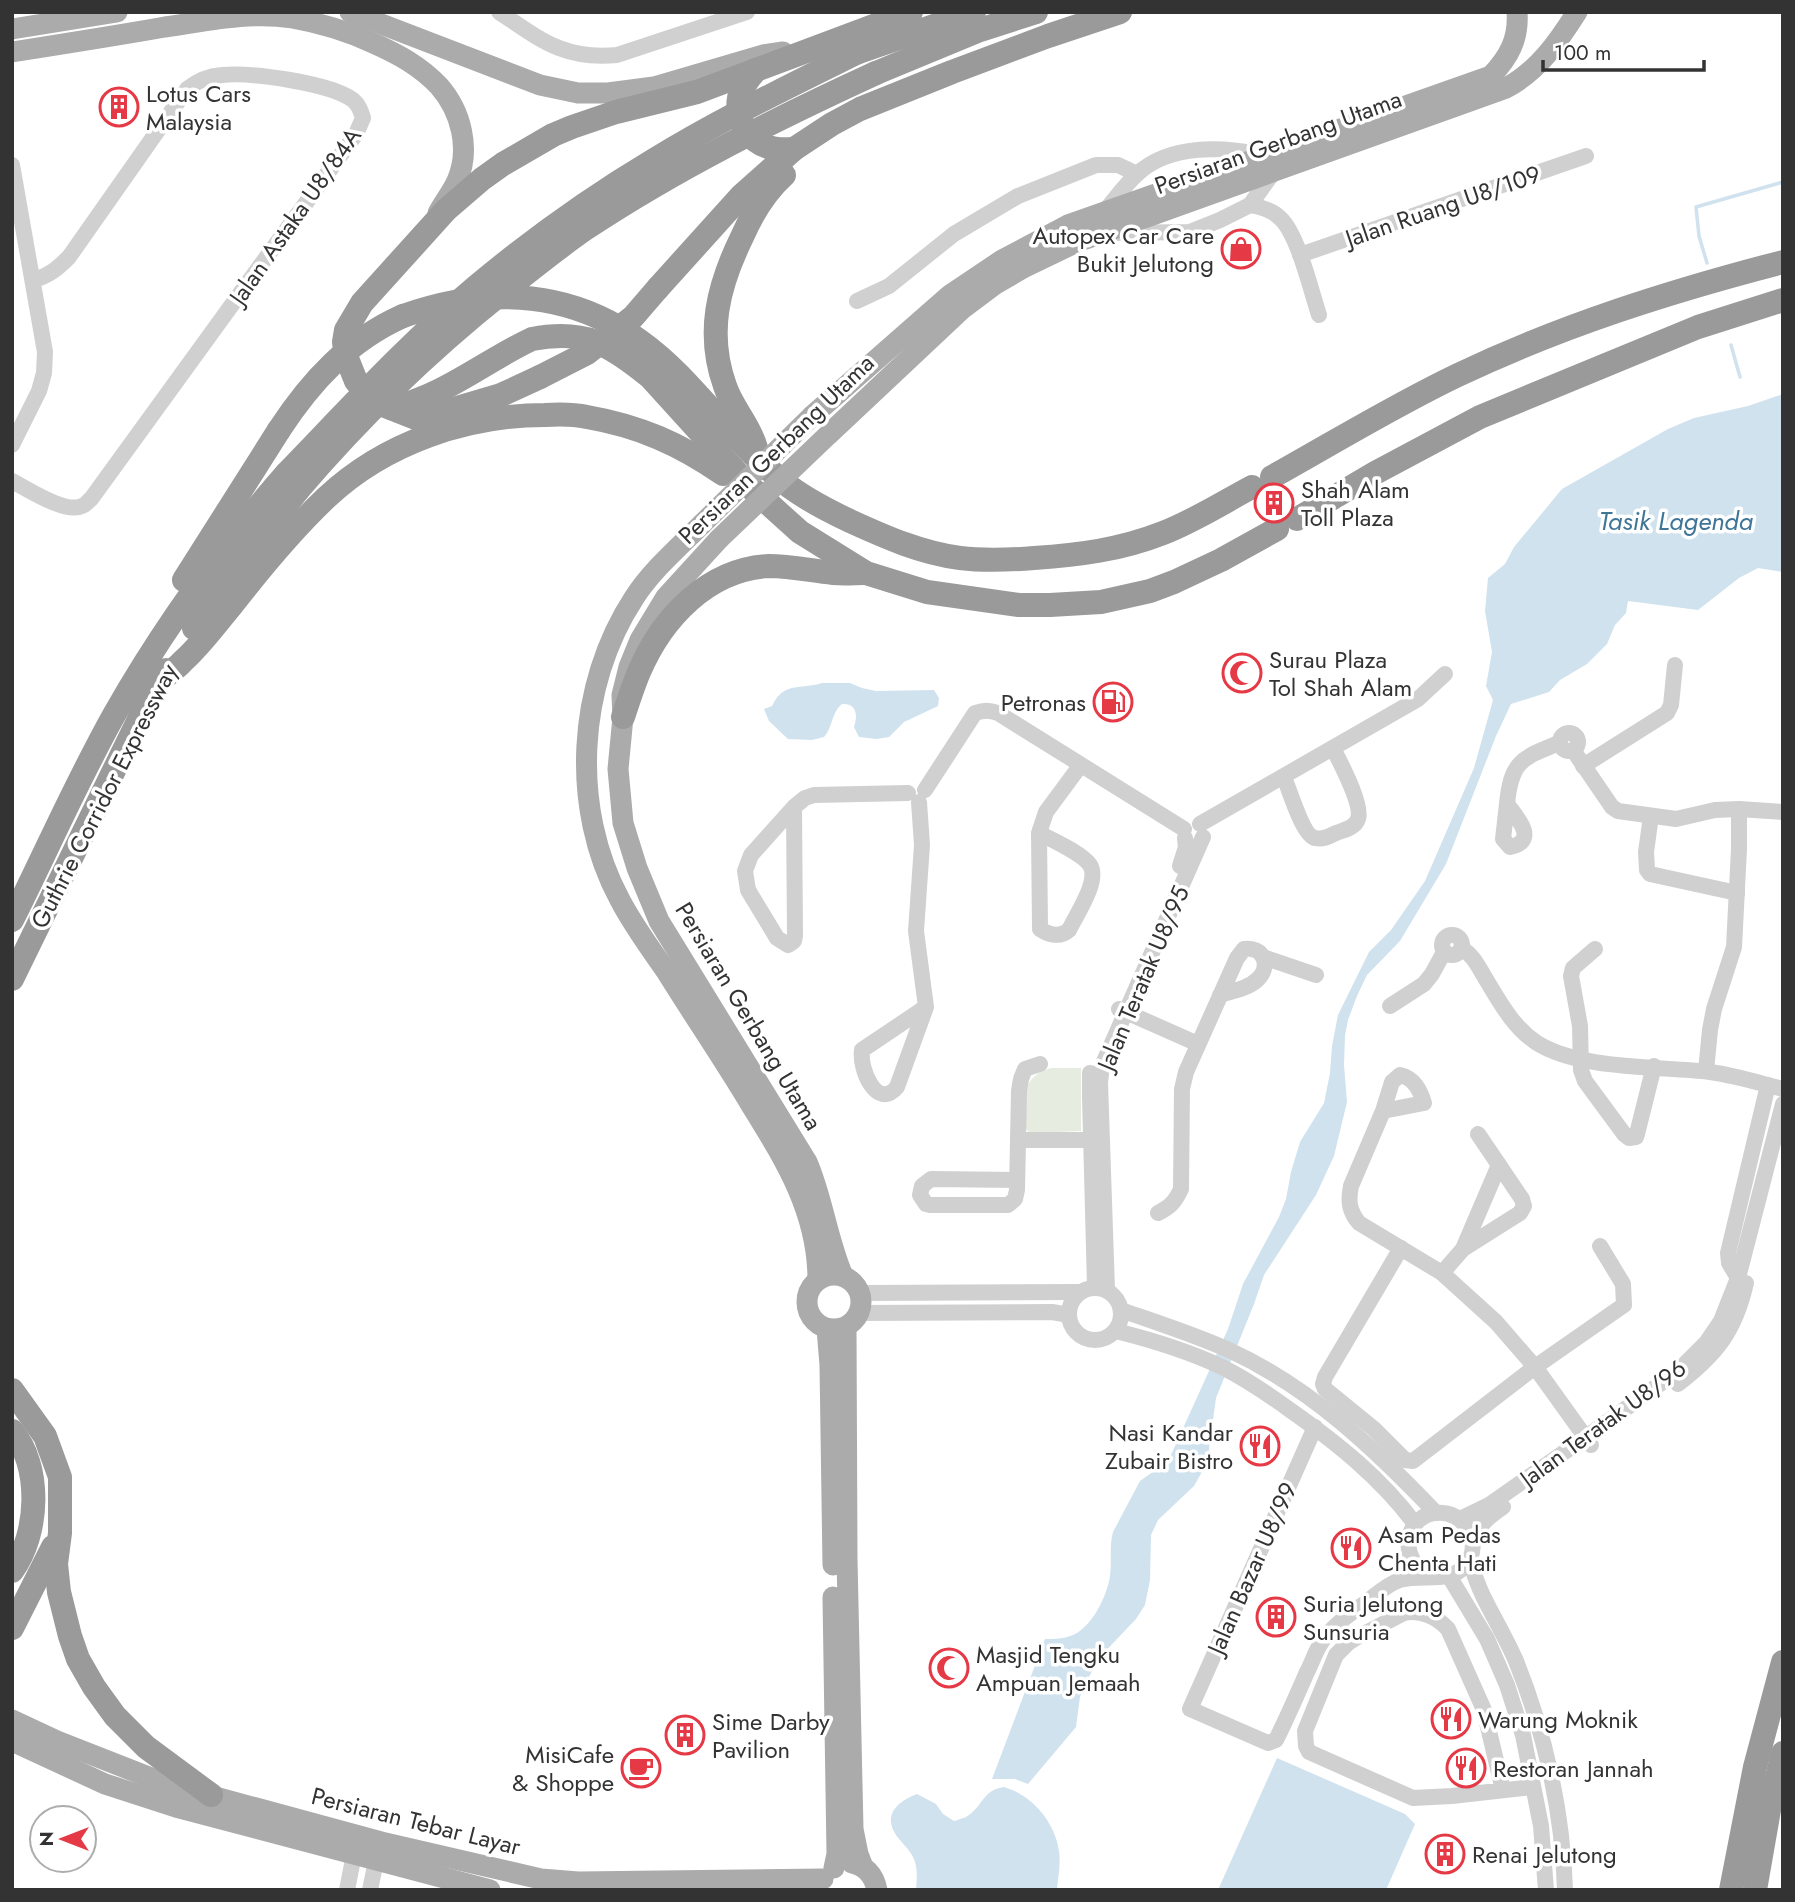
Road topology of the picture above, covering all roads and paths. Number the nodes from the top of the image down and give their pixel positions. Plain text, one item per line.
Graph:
1 (117, 12) edge
2 (350, 12) edge
3 (499, 12) edge
4 (747, 12) edge
5 (911, 12) edge
6 (974, 12) edge
7 (1037, 12) edge
8 (1120, 12) edge
9 (1517, 12) edge
10 (1577, 12) edge
11 (12, 29) edge
12 (12, 52) edge
13 (795, 55) junction
14 (756, 70) junction
15 (895, 96) junction
16 (794, 149) junction
17 (1586, 156) dead end
18 (1269, 162) junction
19 (12, 165) edge
20 (1137, 174) junction
21 (1250, 205) junction
22 (1105, 211) junction
23 (430, 227) junction
24 (1100, 233) junction
25 (1300, 255) junction
26 (1783, 262) edge
27 (1783, 276) edge
28 (33, 280) junction
29 (1700, 283) junction
30 (1783, 300) edge
31 (857, 301) dead end
32 (1751, 309) junction
33 (1783, 311) edge
34 (1319, 315) dead end
35 (391, 408) junction
36 (12, 445) edge
37 (759, 462) junction
38 (12, 481) edge
39 (293, 481) junction
40 (748, 486) junction
41 (866, 573) junction
42 (153, 651) junction
43 (1675, 665) dead end
44 (1445, 674) dead end
45 (159, 681) junction
46 (623, 717) junction
47 (1333, 748) junction
48 (1080, 766) junction
49 (1583, 766) junction
50 (1284, 776) junction
51 (917, 795) junction
52 (1507, 804) dead end
53 (794, 807) junction
54 (1739, 809) junction
55 (1783, 812) edge
56 (1651, 816) junction
57 (1193, 832) junction
58 (1039, 833) junction
59 (1737, 893) junction
60 (12, 920) edge
61 (1595, 949) dead end
62 (1263, 957) junction
63 (1316, 975) dead end
64 (12, 979) edge
65 (1220, 995) junction
66 (1390, 1006) dead end
67 (926, 1007) junction
68 (1121, 1010) junction
69 (1198, 1044) junction
70 (1581, 1059) junction
71 (1040, 1064) dead end
72 (1654, 1066) junction
73 (1706, 1071) junction
74 (1775, 1087) edge
75 (1424, 1103) junction
76 (1783, 1104) edge
77 (1383, 1111) junction
78 (1436, 1116) dead end
79 (1478, 1134) dead end
80 (1783, 1135) edge
81 (1018, 1140) junction
82 (1091, 1140) junction
83 (1499, 1165) junction
84 (1017, 1180) junction
85 (1157, 1213) dead end
86 (1600, 1246) dead end
87 (1401, 1248) junction
88 (1463, 1249) junction
89 (1442, 1273) junction
90 (843, 1276) junction
91 (1738, 1278) junction
92 (817, 1280) junction
93 (1094, 1290) junction
94 (1121, 1310) junction
95 (1069, 1315) junction
96 (848, 1316) junction
97 (1116, 1331) junction
98 (1535, 1367) junction
99 (12, 1390) edge
100 (1315, 1427) junction
101 (12, 1431) edge
102 (1588, 1441) junction
103 (1436, 1513) junction
104 (1460, 1519) junction
105 (1415, 1524) junction
106 (60, 1533) junction
107 (1472, 1538) junction
108 (1408, 1543) junction
109 (1469, 1560) junction
110 (12, 1571) edge
111 (1444, 1577) junction
112 (1386, 1587) junction
113 (1334, 1627) junction
114 (12, 1628) edge
115 (1348, 1643) junction
116 (1783, 1662) edge
117 (12, 1720) edge
118 (12, 1741) edge
119 (1783, 1753) edge
120 (1534, 1787) junction
121 (1503, 1790) junction
122 (211, 1796) junction
123 (356, 1844) junction
124 (378, 1851) junction
125 (863, 1867) junction
126 (826, 1879) edge
127 (347, 1890) edge
128 (370, 1890) edge
129 (490, 1890) edge
130 (877, 1890) edge
131 (1546, 1890) edge
132 (1565, 1890) edge
133 (1731, 1890) edge
134 (1755, 1890) edge

1 - 11 main road
2 - 13 main road
3 - 4 street
5 - 13 highway
6 - 39 highway, Guthrie Corridor Expressway, bridge
7 - 39 highway, Guthrie Corridor Expressway, bridge
8 - 15 highway
9 - 18 main road, Persiaran Gerbang Utama
10 - 18 main road, Persiaran Gerbang Utama
12 - 23 main road
13 - 14 highway
14 - 16 highway
14 - 23 highway
15 - 16 highway
15 - 37 highway
16 - 35 highway, bridge
17 - 25 street, Jalan Ruang U8/109
18 - 20 street
18 - 21 street
18 - 22 main road, Persiaran Gerbang Utama
18 - 24 main road, Persiaran Gerbang Utama
19 - 28 street
20 - 22 street
20 - 31 street
21 - 24 street
21 - 25 street
22 - 92 main road, Persiaran Gerbang Utama, bridge
23 - 35 highway
24 - 46 main road, Persiaran Gerbang Utama, bridge
25 - 34 street
26 - 29 highway
27 - 29 highway
28 - 36 street
28 - 38 street, Jalan Astaka U8/84A
29 - 37 highway
30 - 32 highway
32 - 33 highway
32 - 41 highway
35 - 40 highway
37 - 42 highway, bridge
39 - 42 highway, Guthrie Corridor Expressway
39 - 45 highway, Guthrie Corridor Expressway
40 - 41 highway
40 - 45 highway
41 - 46 highway
42 - 60 highway, Guthrie Corridor Expressway
43 - 49 street
44 - 47 street
45 - 64 highway, Guthrie Corridor Expressway
46 - 90 main road, Persiaran Gerbang Utama
47 - 50 street
47 - 50 street
48 - 51 street
48 - 57 street
48 - 58 street
49 - 52 street
49 - 56 street
50 - 57 street
51 - 53 street
51 - 67 street
53 - 53 street
54 - 55 street
54 - 56 street
54 - 59 street
56 - 59 street
57 - 68 street, Jalan Teratak U8/95
58 - 58 street
59 - 73 street
61 - 70 street
62 - 63 street
62 - 65 street
62 - 65 street
65 - 69 street
66 - 70 street
67 - 67 street
68 - 69 street
68 - 82 street, Jalan Teratak U8/95
68 - 93 street, Jalan Teratak U8/95
69 - 85 street
70 - 72 street
70 - 72 street
71 - 81 street
72 - 73 street
73 - 74 street
74 - 91 street
75 - 77 street
75 - 77 street
75 - 78 street
76 - 91 street, Jalan Teratak U8/96
77 - 87 street
79 - 83 street
80 - 102 street, Jalan Teratak U8/96
81 - 82 street
81 - 84 street
82 - 93 street, Jalan Teratak U8/95
83 - 88 street
83 - 88 street
84 - 84 street
86 - 98 street
87 - 89 street
87 - 98 street
88 - 89 street
89 - 98 street
90 - 92 main road
90 - 96 main road, Persiaran Gerbang Utama
91 - 102 street, Jalan Teratak U8/96
92 - 96 main road, Persiaran Gerbang Utama
93 - 94 street
93 - 95 street
93 - 96 street
94 - 97 street
94 - 103 street
95 - 96 street
95 - 97 street
96 - 125 main road
96 - 126 main road
97 - 100 street
98 - 102 street
99 - 106 highway
100 - 105 street
100 - 113 street, Jalan Bazar U8/99
101 - 110 highway
102 - 104 street, Jalan Teratak U8/96
102 - 107 street, Jalan Teratak U8/96
103 - 104 street
103 - 105 street
104 - 107 street
105 - 108 street
106 - 114 highway
106 - 122 highway
107 - 109 street
108 - 111 street
108 - 112 street
109 - 111 street
109 - 132 street
111 - 112 street
111 - 120 street
112 - 113 street
113 - 115 street
115 - 121 street
115 - 121 street
116 - 133 highway
117 - 122 main road, Persiaran Tebar Layar
118 - 123 main road, Persiaran Tebar Layar
119 - 134 highway
120 - 121 street
120 - 131 street
122 - 123 main road, Persiaran Tebar Layar
123 - 124 main road, Persiaran Tebar Layar
123 - 127 street
124 - 126 main road, Persiaran Tebar Layar
124 - 128 street
124 - 129 main road, Persiaran Tebar Layar
125 - 126 main road
125 - 130 main road

